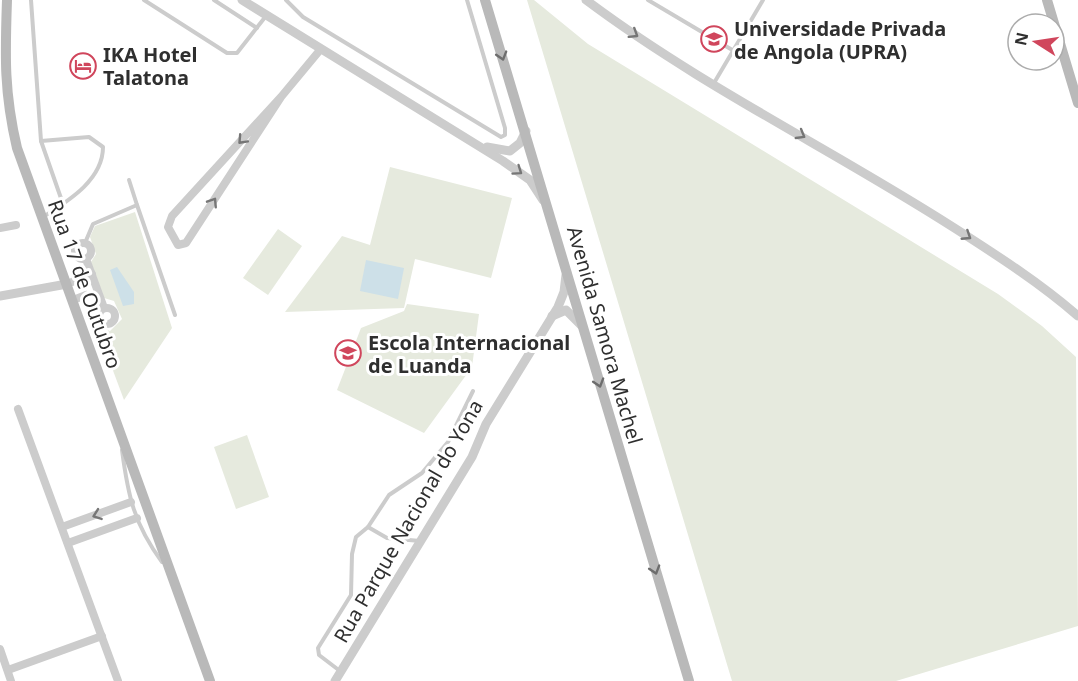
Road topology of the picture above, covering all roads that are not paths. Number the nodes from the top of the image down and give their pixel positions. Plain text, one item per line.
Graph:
1 (7, 0) edge
2 (31, 0) edge
3 (144, 0) edge
4 (214, 0) edge
5 (242, 0) edge
6 (286, 0) edge
7 (467, 0) edge
8 (485, 0) edge
9 (586, 0) edge
10 (648, 0) edge
11 (763, 0) edge
12 (1047, 0) edge
13 (252, 3) edge
14 (266, 16) junction
15 (3, 28) edge
16 (257, 28) junction
17 (320, 50) junction
18 (734, 51) junction
19 (2, 71) edge
20 (713, 84) junction
21 (281, 97) junction
22 (1078, 103) edge
23 (526, 131) junction
24 (41, 141) junction
25 (476, 144) junction
26 (129, 180) dead end
27 (63, 204) junction
28 (137, 205) junction
29 (549, 211) junction
30 (42, 217) junction
31 (16, 225) dead end
32 (0, 228) edge
33 (85, 243) junction
34 (86, 259) junction
35 (566, 267) junction
36 (92, 274) junction
37 (67, 284) junction
38 (92, 292) junction
39 (0, 296) edge
40 (73, 300) junction
41 (104, 308) dead end
42 (175, 315) dead end
43 (1078, 316) edge
44 (550, 318) junction
45 (583, 327) junction
46 (473, 391) dead end
47 (18, 409) dead end
48 (119, 428) junction
49 (131, 502) junction
50 (137, 518) junction
51 (62, 527) junction
52 (368, 527) junction
53 (421, 541) junction
54 (68, 543) junction
55 (171, 573) junction
56 (102, 636) junction
57 (0, 649) edge
58 (8, 670) junction
59 (341, 671) junction
60 (12, 681) edge
61 (118, 681) edge
62 (210, 681) edge
63 (335, 681) edge
64 (689, 681) edge

1 - 15 main road, Rua 17 de Outubro
2 - 24 lane
3 - 16 lane
4 - 16 lane
5 - 13 street
6 - 7 lane
8 -> 23 main road, Avenida Samora Machel
9 -> 20 street
10 - 18 lane
11 - 18 lane
12 - 22 main road
13 - 14 street
14 - 16 lane
14 - 17 street
15 - 19 main road, Rua 17 de Outubro
17 - 21 street
17 - 25 street
18 - 20 lane
19 - 30 main road, Rua 17 de Outubro
20 -> 43 street
21 -> 21 street
23 - 25 street
23 - 29 main road, Avenida Samora Machel
24 - 27 lane
24 - 27 lane
25 -> 29 street
26 - 28 lane
27 - 30 lane
28 - 33 lane
28 - 42 lane
29 - 35 main road, Avenida Samora Machel
30 - 37 main road, Rua 17 de Outubro
31 - 32 street
33 - 34 street
33 - 34 street
34 - 36 street
35 - 44 street, Rua Parque Nacional do Yona
35 - 45 main road, Avenida Samora Machel
36 - 37 street
36 - 38 street
37 - 39 street
37 - 40 main road, Rua 17 de Outubro
38 - 40 street
38 - 41 street
40 - 48 main road, Rua 17 de Outubro
44 - 45 street
44 - 53 street, Rua Parque Nacional do Yona
45 -> 64 main road, Avenida Samora Machel
46 - 52 lane
47 - 51 street
48 - 49 lane
48 - 55 main road, Rua 17 de Outubro
49 - 50 lane
49 -> 51 street
50 - 54 street
50 - 55 lane
51 - 54 street
52 - 53 lane
52 - 59 lane
53 - 59 street, Rua Parque Nacional do Yona
54 - 56 street
55 - 62 main road, Rua 17 de Outubro
56 - 58 street
56 - 61 street
57 - 58 street
58 - 60 street
59 - 63 street, Rua Parque Nacional do Yona

